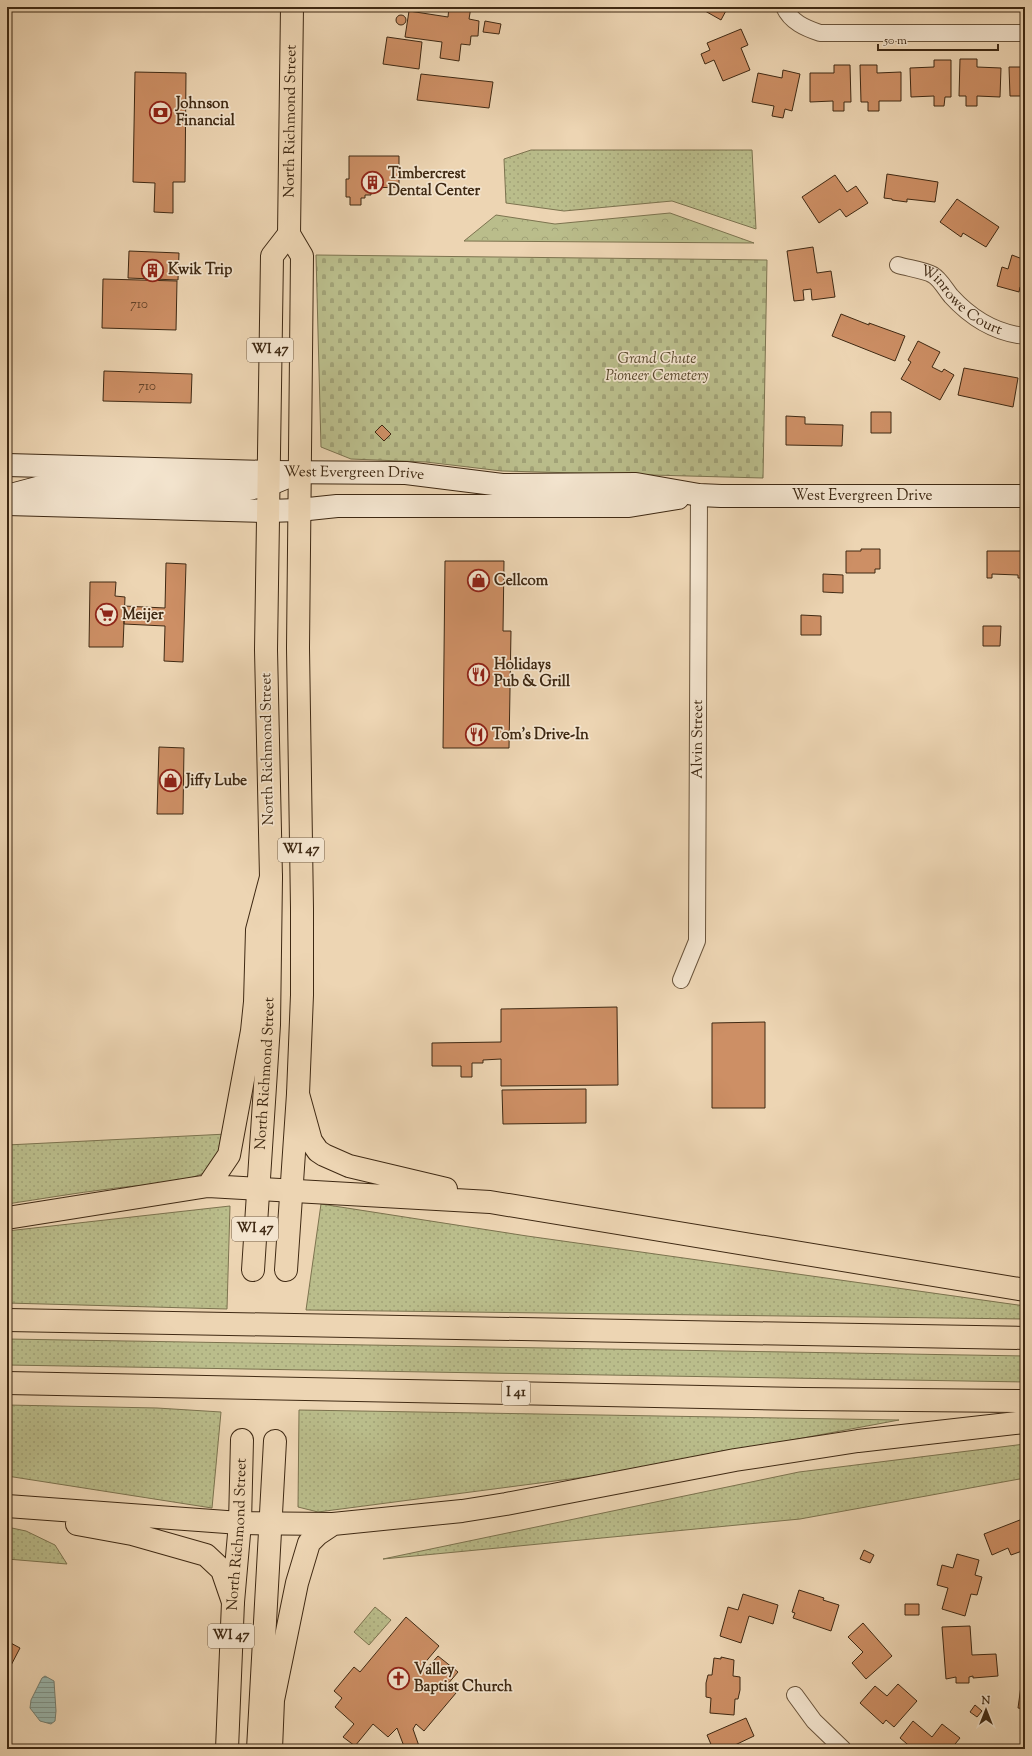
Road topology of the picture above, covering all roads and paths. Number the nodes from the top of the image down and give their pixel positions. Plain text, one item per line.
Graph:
1 (292, 7) edge
2 (784, 7) edge
3 (1025, 34) edge
4 (289, 234) junction
5 (898, 265) dead end
6 (1025, 336) edge
7 (13, 468) edge
8 (299, 472) junction
9 (268, 479) junction
10 (559, 485) junction
11 (699, 495) junction
12 (7, 496) edge
13 (1025, 496) edge
14 (7, 504) edge
15 (299, 504) junction
16 (268, 511) junction
17 (271, 877) junction
18 (681, 980) dead end
19 (298, 1094) junction
20 (208, 1186) junction
21 (258, 1188) junction
22 (292, 1189) junction
23 (490, 1202) junction
24 (7, 1218) edge
25 (253, 1270) dead end
26 (286, 1270) dead end
27 (1025, 1290) edge
28 (7, 1320) edge
29 (1025, 1338) edge
30 (7, 1384) edge
31 (1025, 1401) edge
32 (1025, 1422) edge
33 (242, 1440) dead end
34 (275, 1441) dead end
35 (11, 1506) edge
36 (240, 1523) junction
37 (270, 1523) junction
38 (333, 1524) junction
39 (232, 1602) junction
40 (795, 1695) dead end
41 (227, 1749) edge
42 (258, 1749) edge
43 (271, 1749) edge
44 (843, 1749) edge

1 - 4 main road, North Richmond Street
2 - 3 street
4 - 8 main road, North Richmond Street / WI 47
4 - 9 main road, North Richmond Street / WI 47
5 - 6 street, Winrowe Court
7 - 9 street, West Evergreen Drive
8 - 9 street, West Evergreen Drive
8 - 10 street, West Evergreen Drive
8 - 15 main road, North Richmond Street / WI 47
9 - 12 street
9 - 16 main road, North Richmond Street / WI 47
10 - 11 street, West Evergreen Drive
10 - 15 street
11 - 13 street, West Evergreen Drive
11 - 15 street, West Evergreen Drive
11 - 18 street, Alvin Street
14 - 16 street, West Evergreen Drive
15 - 16 street, West Evergreen Drive
15 - 19 main road, North Richmond Street / WI 47
16 - 17 main road, North Richmond Street / WI 47
17 - 20 main road
17 - 21 main road, North Richmond Street / WI 47
19 - 22 main road, North Richmond Street / WI 47
19 - 23 main road
20 - 21 main road
20 - 24 main road
21 - 22 main road
21 - 25 main road, North Richmond Street / WI 47
22 - 23 main road
22 - 26 main road, North Richmond Street / WI 47
23 - 27 main road
28 - 29 main road
30 - 31 main road, I 41
32 - 38 main road
33 - 36 main road, North Richmond Street / WI 47
34 - 37 main road, WI 47
35 - 36 main road
35 - 39 main road
36 - 37 main road
36 - 39 main road, North Richmond Street / WI 47
37 - 38 main road
37 - 42 main road, WI 47
38 - 43 main road
39 - 41 main road, North Richmond Street / WI 47
40 - 44 street

